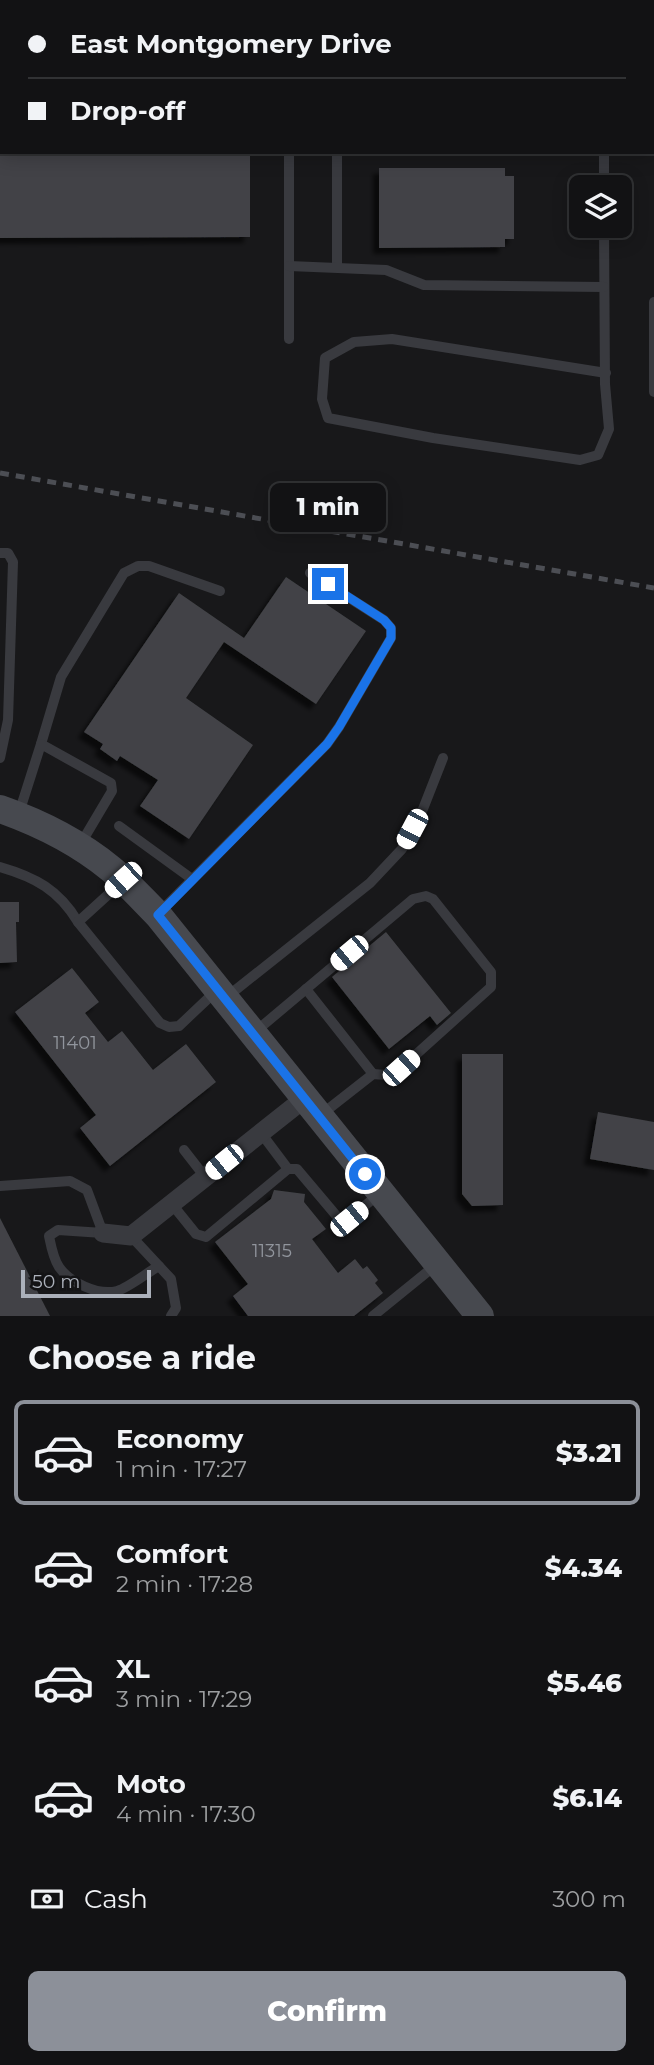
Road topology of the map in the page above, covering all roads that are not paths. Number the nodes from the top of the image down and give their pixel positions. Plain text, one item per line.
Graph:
1 (289, 154) edge
2 (337, 154) edge
3 (604, 154) edge
4 (604, 175) edge
5 (604, 238) edge
6 (289, 266) junction
7 (337, 267) junction
8 (604, 287) junction
9 (654, 302) edge
10 (289, 339) dead end
11 (606, 373) junction
12 (654, 392) edge
13 (0, 553) edge
14 (310, 573) dead end
15 (220, 591) dead end
16 (41, 744) junction
17 (1, 746) edge
18 (0, 758) edge
19 (443, 758) dead end
20 (9, 813) edge
21 (119, 826) dead end
22 (80, 846) junction
23 (0, 867) edge
24 (192, 879) junction
25 (123, 880) junction
26 (158, 915) junction
27 (78, 922) junction
28 (306, 989) junction
29 (221, 994) junction
30 (253, 1034) junction
31 (373, 1074) junction
32 (312, 1107) junction
33 (261, 1133) junction
34 (184, 1150) dead end
35 (288, 1170) junction
36 (205, 1177) junction
37 (0, 1186) edge
38 (381, 1193) junction
39 (171, 1203) junction
40 (103, 1233) junction
41 (131, 1236) junction
42 (438, 1264) junction
43 (159, 1266) junction
44 (471, 1310) edge
45 (171, 1316) edge
46 (373, 1316) edge

1 - 6 lane
2 - 7 lane
3 - 4 lane
5 - 8 lane
6 - 7 lane
6 - 10 lane
7 - 8 lane
8 - 11 lane
9 - 12 lane
11 - 11 lane
13 - 17 lane
14 - 24 lane
15 - 16 lane
16 - 20 lane
16 - 22 lane
17 - 18 lane
19 - 29 lane
20 - 22 main road
21 - 24 lane
22 - 25 main road
23 - 27 lane
24 - 26 lane
25 - 26 main road
25 - 27 lane
26 - 29 main road
27 - 29 lane
28 - 30 lane
28 - 31 lane
28 - 31 lane
29 - 30 main road
30 - 32 main road
31 - 32 lane
32 - 33 street
32 - 38 main road
33 - 35 lane
33 - 36 street
34 - 36 lane
35 - 38 lane
35 - 39 lane
36 - 39 street
37 - 40 lane
38 - 42 main road
39 - 41 street
40 - 41 street
40 - 43 lane
41 - 43 lane
42 - 44 main road
42 - 46 lane
43 - 45 lane

